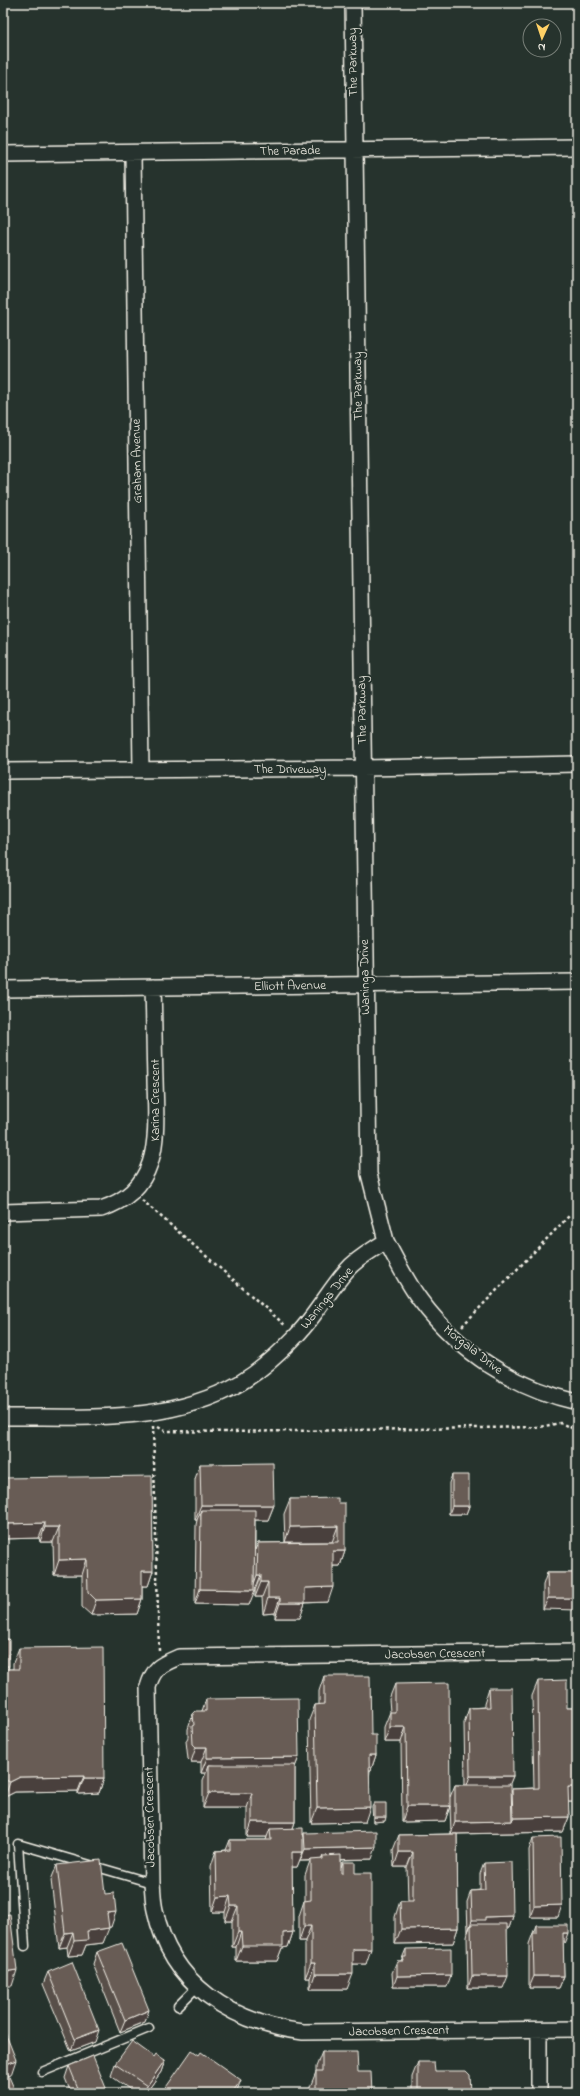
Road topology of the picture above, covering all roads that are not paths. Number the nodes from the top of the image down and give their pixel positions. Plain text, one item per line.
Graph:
1 (353, 3) edge
2 (577, 147) edge
3 (355, 151) junction
4 (133, 153) junction
5 (3, 154) edge
6 (577, 764) edge
7 (363, 768) junction
8 (141, 770) junction
9 (3, 771) edge
10 (577, 982) edge
11 (365, 985) junction
12 (153, 987) junction
13 (3, 989) edge
14 (3, 1212) edge
15 (386, 1241) junction
16 (577, 1402) edge
17 (3, 1417) edge
18 (577, 1652) edge
19 (152, 1883) junction
20 (25, 1946) dead end
21 (197, 1987) junction
22 (178, 2006) dead end
23 (149, 2028) dead end
24 (577, 2029) edge
25 (539, 2030) junction
26 (42, 2072) dead end
27 (539, 2093) edge

1 - 3 street, The Parkway
2 - 3 street, The Parade
3 - 4 street, The Parade
3 - 7 street, The Parkway
4 - 5 street, The Parade
4 - 8 street, Graham Avenue
6 - 7 street, The Driveway
7 - 8 street, The Driveway
7 - 11 street, Waninga Drive
8 - 9 street, The Driveway
10 - 11 street, Elliott Avenue
11 - 12 street, Elliott Avenue
11 - 15 street, Waninga Drive
12 - 13 street, Elliott Avenue
12 - 14 street, Karina Crescent
15 - 16 street, Morgala Drive
15 - 17 street, Waninga Drive
18 - 19 street, Jacobsen Crescent
19 - 20 lane
19 - 21 street, Jacobsen Crescent
21 - 22 lane
21 - 25 street, Jacobsen Crescent
23 - 26 lane
24 - 25 street, Jacobsen Crescent
25 - 27 street

